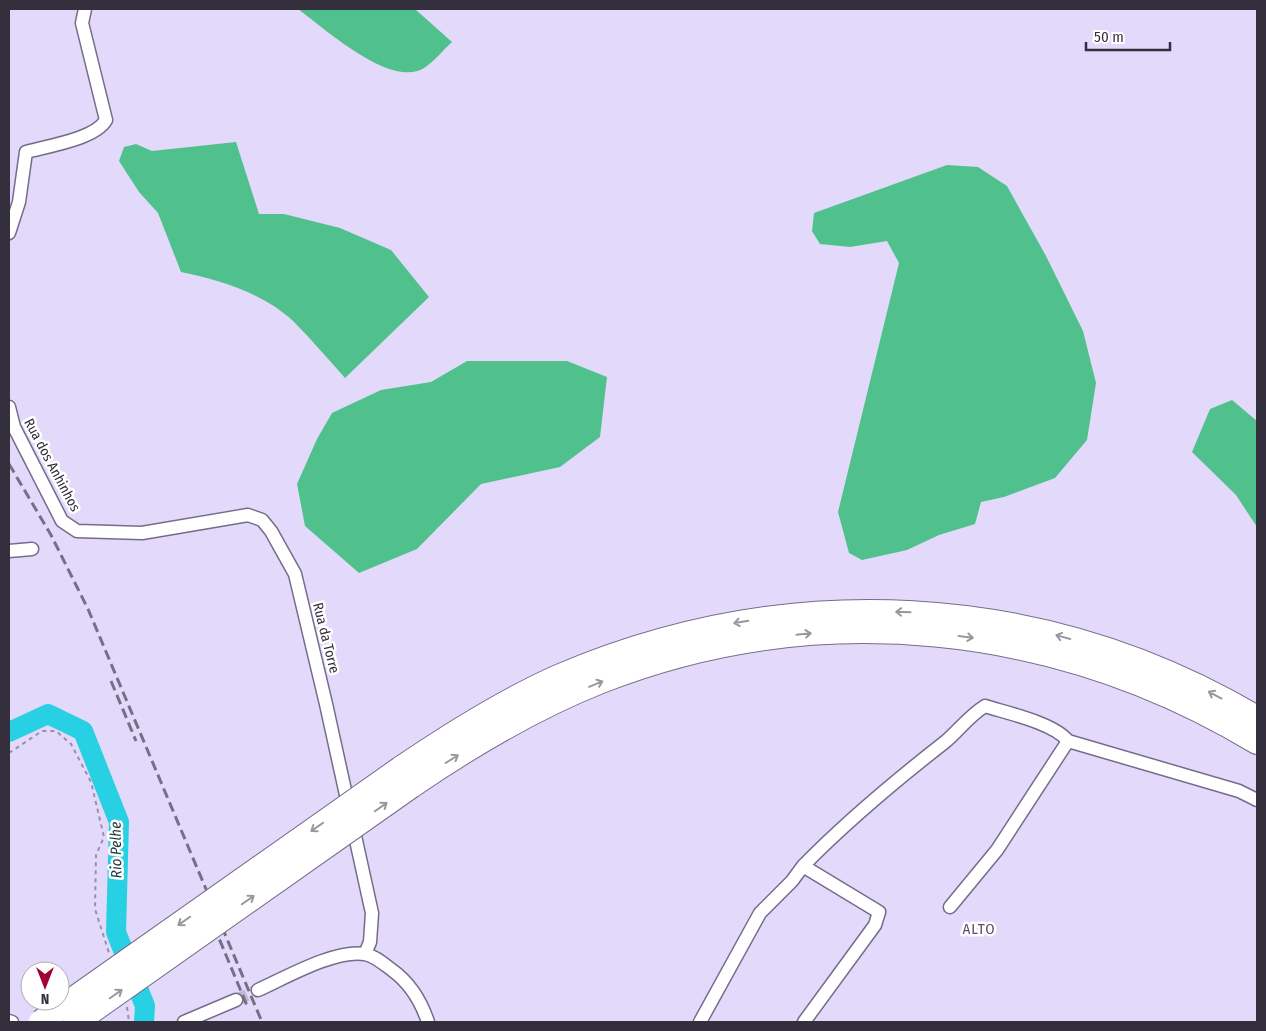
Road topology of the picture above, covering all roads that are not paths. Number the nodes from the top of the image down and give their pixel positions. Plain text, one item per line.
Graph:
1 (85, 9) edge
2 (9, 233) edge
3 (9, 407) edge
4 (77, 531) joint
5 (32, 549) dead end
6 (9, 551) edge
7 (1257, 718) edge
8 (1068, 741) junction
9 (1257, 742) edge
10 (406, 778) junction
11 (1257, 800) edge
12 (803, 866) junction
13 (950, 907) dead end
14 (365, 954) junction
15 (258, 990) tunnel mouth
16 (236, 1000) tunnel mouth
17 (200, 1019) edge
18 (41, 1022) edge
19 (76, 1022) edge
20 (184, 1022) edge
21 (428, 1022) edge
22 (700, 1022) edge
23 (804, 1022) edge

1 - 2 street
3 - 4 street, Rua dos Anhinhos
4 - 14 street, Rua da Torre
5 - 6 street
7 -> 10 highway
8 - 11 street
8 - 12 street
8 - 13 street
10 -> 9 highway
10 -> 18 highway, bridge
19 -> 10 highway, bridge
12 - 22 street
12 - 23 street
14 - 15 street
14 - 21 street
16 - 17 street
17 - 20 street

